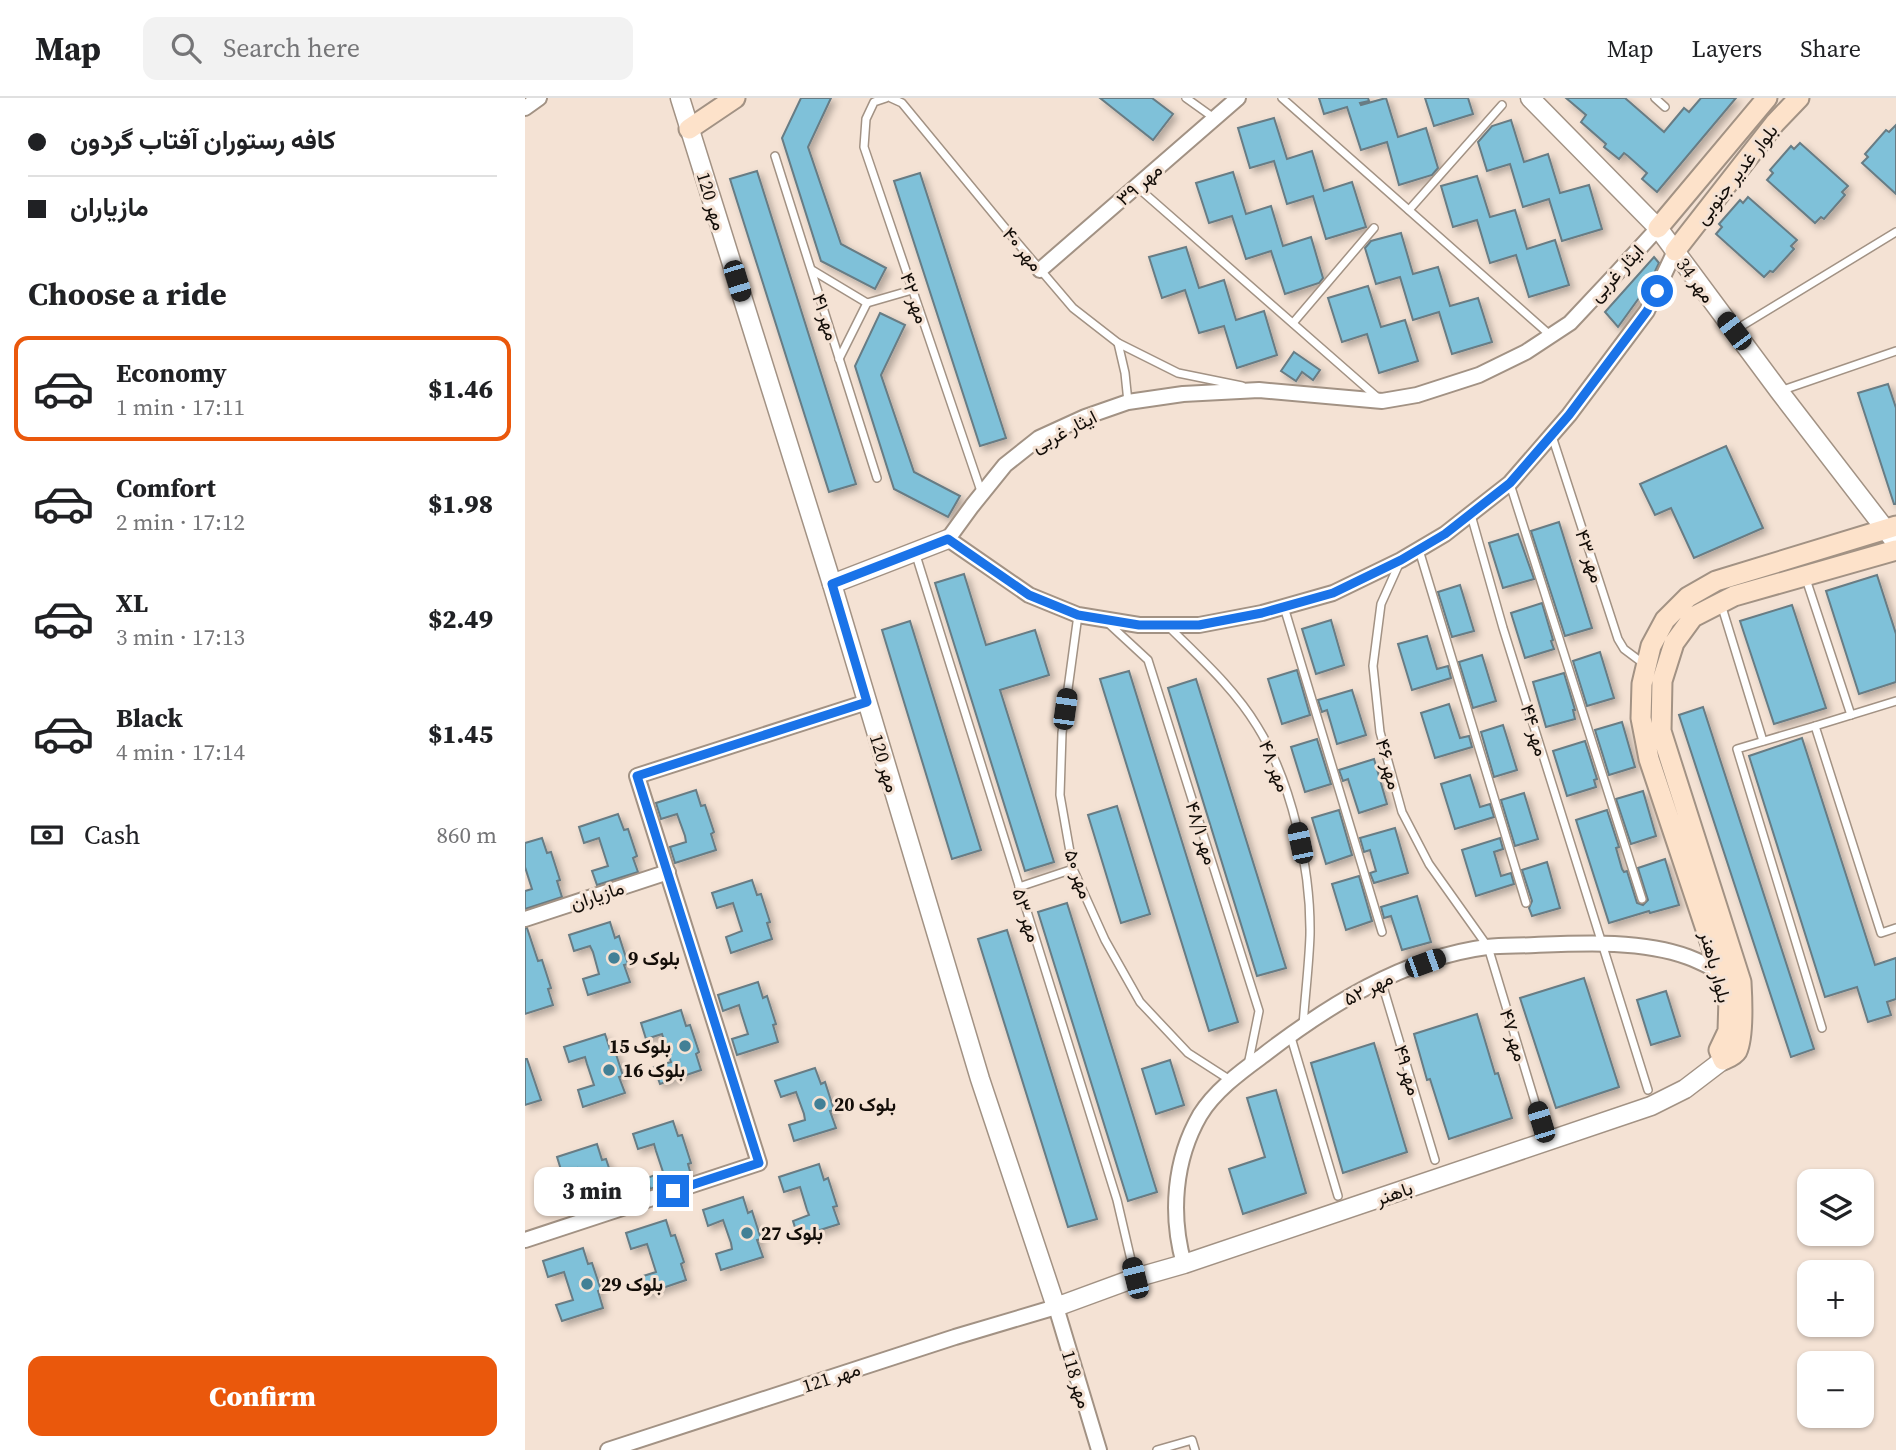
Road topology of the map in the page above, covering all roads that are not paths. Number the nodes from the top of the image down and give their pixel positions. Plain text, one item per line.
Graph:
1 (539, 98) edge
2 (680, 98) edge
3 (736, 98) edge
4 (888, 98) edge
5 (1186, 98) edge
6 (1238, 98) edge
7 (1282, 98) edge
8 (1530, 98) edge
9 (1655, 98) edge
10 (1767, 98) edge
11 (1799, 98) edge
12 (874, 102) joint
13 (1502, 105) dead end
14 (1665, 107) dead end
15 (525, 108) edge
16 (1215, 118) junction
17 (689, 130) junction
18 (775, 156) dead end
19 (1136, 186) junction
20 (1409, 210) junction
21 (1374, 228) dead end
22 (1658, 228) junction
23 (1896, 232) edge
24 (1675, 251) junction
25 (811, 270) junction
26 (1040, 270) junction
27 (912, 290) junction
28 (867, 303) junction
29 (1293, 323) junction
30 (1734, 331) junction
31 (1551, 336) junction
32 (1118, 343) junction
33 (1896, 351) edge
34 (839, 359) junction
35 (1178, 373) joint
36 (1259, 390) junction
37 (1779, 391) junction
38 (1382, 401) junction
39 (1128, 402) junction
40 (1552, 435) junction
41 (877, 478) dead end
42 (1510, 483) junction
43 (982, 494) junction
44 (1470, 514) junction
45 (1892, 533) edge
46 (948, 539) junction
47 (1419, 550) junction
48 (1896, 550) edge
49 (915, 552) junction
50 (1401, 560) junction
51 (1805, 575) junction
52 (832, 584) junction
53 (1721, 603) junction
54 (1283, 607) junction
55 (1078, 615) junction
56 (1103, 619) junction
57 (1166, 625) junction
58 (1646, 666) junction
59 (1896, 701) edge
60 (867, 702) junction
61 (1851, 715) junction
62 (1815, 726) junction
63 (1763, 741) junction
64 (1073, 869) junction
65 (668, 872) junction
66 (1019, 887) junction
67 (1642, 899) dead end
68 (1526, 903) dead end
69 (525, 919) edge
70 (1896, 928) edge
71 (1382, 932) dead end
72 (1602, 944) junction
73 (1487, 947) junction
74 (1721, 972) junction
75 (1381, 980) junction
76 (1822, 1028) dead end
77 (1296, 1030) junction
78 (1723, 1060) junction
79 (1248, 1066) junction
80 (1230, 1080) junction
81 (1648, 1090) dead end
82 (1541, 1122) dead end
83 (1435, 1160) dead end
84 (1338, 1196) dead end
85 (525, 1240) edge
86 (1184, 1264) junction
87 (1135, 1278) junction
88 (1056, 1307) junction
89 (608, 1450) edge
90 (1099, 1450) edge
91 (1157, 1450) edge
92 (1195, 1450) edge

1 - 15 street
2 - 17 street, مهر 120
3 - 17 main road
4 - 12 lane, مهر ۴۰
4 - 26 lane, مهر ۴۰
5 - 16 lane
6 - 16 street, مهر ۳۹
7 - 20 lane
8 - 22 street, مهر 34
9 - 14 lane
10 - 22 main road, بلوار غدیر جنوبی
11 - 24 main road, بلوار غدیر جنوبی
12 - 27 lane, مهر ۴۲
13 - 20 lane
16 - 19 street, مهر ۳۹
17 - 52 street, مهر 120
18 - 25 lane, مهر ۴۱
19 - 26 street, مهر ۳۹
19 - 29 lane
20 - 31 lane
21 - 29 lane
22 - 24 street, مهر 34
22 - 31 street, ایثار غربی
23 - 30 lane
24 - 30 street, مهر 34
24 - 40 street
25 - 28 lane
25 - 34 lane, مهر ۴۱
26 - 32 lane, مهر ۴۰
27 - 28 lane
27 - 43 lane, مهر ۴۲
28 - 34 lane
29 - 38 lane
30 - 37 street, مهر 34
31 - 38 street, ایثار غربی
32 - 35 lane, مهر ۴۰
32 - 39 lane
33 - 37 lane
34 - 41 lane, مهر ۴۱
35 - 36 lane, ایثار غربی
36 - 38 street, ایثار غربی
36 - 39 street, ایثار غربی
37 - 45 street, مهر 34
39 - 43 street, ایثار غربی
40 - 42 street
40 - 58 lane, مهر ۴۳
42 - 44 street
42 - 67 lane
43 - 46 street, ایثار غربی
44 - 47 street
44 - 72 lane, مهر ۴۴
45 - 58 main road, بلوار باهنر
46 - 49 street
46 - 55 street
47 - 50 street
47 - 68 lane
48 - 51 main road, بلوار باهنر
49 - 52 street
49 - 66 lane, مهر ۵۳
50 - 54 street
50 - 73 lane, مهر ۴۶
51 - 53 main road, بلوار باهنر
51 - 61 lane
52 - 60 street, مهر 120
53 - 63 lane
53 - 78 main road, بلوار باهنر
54 - 57 street
54 - 71 lane
55 - 56 street
55 - 64 lane, مهر ۵۰
56 - 57 street
56 - 79 lane, مهر ۴۸/۱
57 - 77 lane, مهر ۴۸
58 - 74 main road, بلوار باهنر
59 - 61 lane
60 - 65 street
60 - 88 street, مهر 120
61 - 62 lane
62 - 63 lane
62 - 70 lane
63 - 76 lane
64 - 66 lane
64 - 80 lane, مهر ۵۰
65 - 69 street, مازیاران
65 - 85 street
66 - 87 lane, مهر ۵۳
72 - 73 street, مهر ۵۲
72 - 74 street, مهر ۵۲
72 - 81 lane, مهر ۴۴
73 - 75 street, مهر ۵۲
73 - 82 lane, مهر ۴۷
74 - 78 main road, بلوار باهنر
75 - 77 street, مهر ۵۲
75 - 83 lane, مهر ۴۹
77 - 79 street, مهر ۵۲
77 - 84 lane
78 - 86 street, باهنر
79 - 80 street, مهر ۵۲
80 - 86 street, مهر ۵۲
86 - 87 street, باهنر
87 - 88 street, باهنر
88 - 89 street, مهر 121
88 - 90 street, مهر 118
91 - 92 lane

